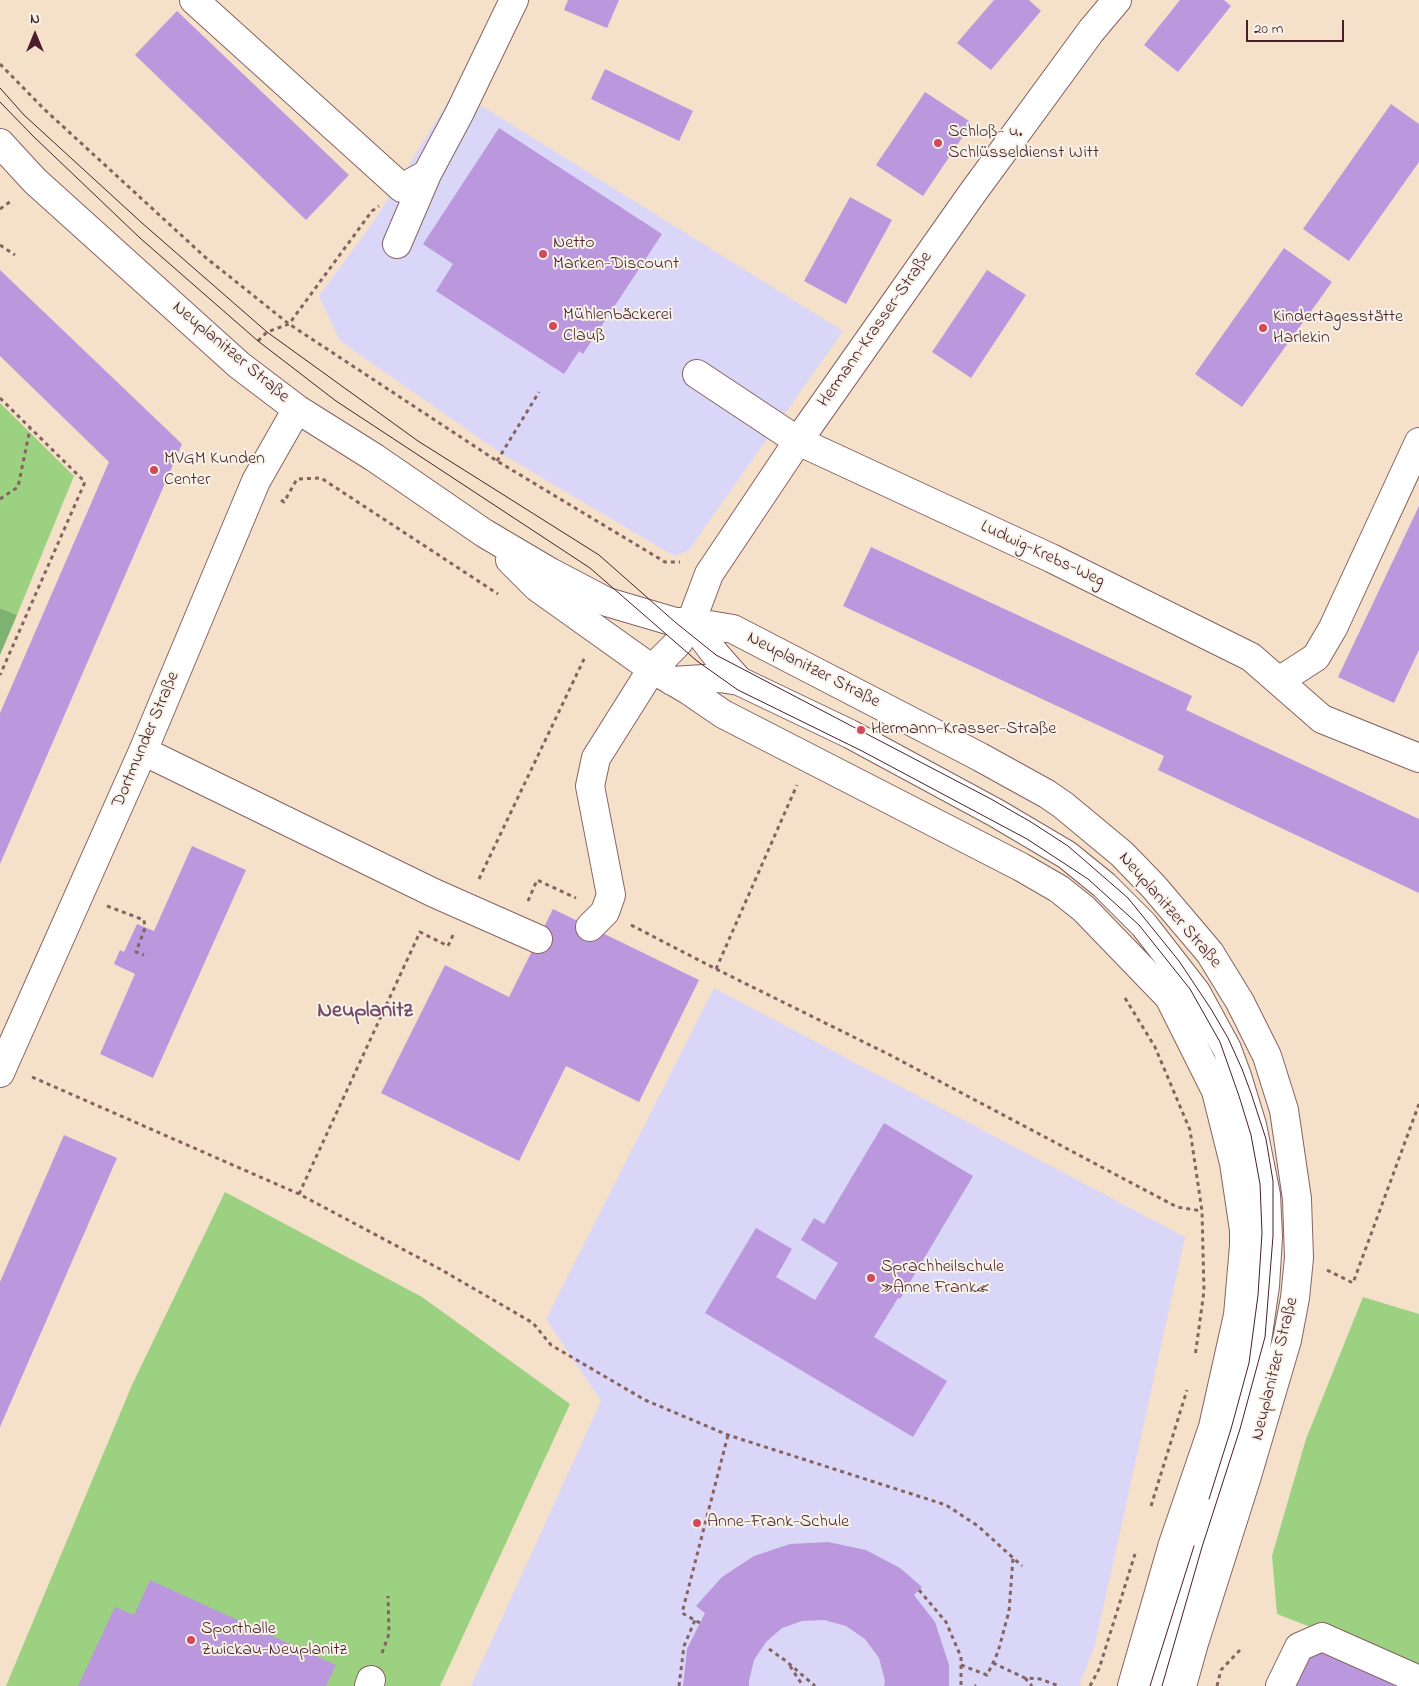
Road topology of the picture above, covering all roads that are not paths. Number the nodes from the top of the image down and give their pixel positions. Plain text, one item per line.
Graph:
1 (194, 0) edge
2 (514, 0) edge
3 (1117, 0) edge
4 (0, 143) edge
5 (427, 174) junction
6 (397, 244) dead end
7 (697, 374) dead end
8 (297, 409) junction
9 (798, 441) junction
10 (1419, 442) edge
11 (484, 533) junction
12 (691, 622) junction
13 (662, 674) junction
14 (739, 680) junction
15 (1279, 681) junction
16 (143, 751) junction
17 (1419, 758) edge
18 (597, 919) road end
19 (526, 934) road end
20 (2, 1068) edge
21 (1419, 1680) edge
22 (1132, 1686) edge
23 (1158, 1686) edge
24 (1182, 1686) edge
25 (1280, 1686) edge

1 - 5 street
2 - 5 street
3 - 9 street, Hermann-Krasser-Straße
4 - 8 street, Neuplanitzer Straße
5 - 6 street
7 - 9 street, Ludwig-Krebs-Weg
8 - 11 street, Neuplanitzer Straße
8 - 16 street, Dortmunder Straße
9 - 12 street, Hermann-Krasser-Straße
9 - 15 street, Ludwig-Krebs-Weg
10 - 15 street
11 - 12 street, Neuplanitzer Straße
11 - 13 street, Neuplanitzer Straße
12 - 13 street, Hermann-Krasser-Straße
12 - 14 street
12 - 24 street, Neuplanitzer Straße
13 - 14 street
13 - 18 street, Hermann-Krasser-Straße
13 - 22 street, Neuplanitzer Straße
14 - 23 street
15 - 17 street, Ludwig-Krebs-Weg
16 - 19 street
16 - 20 street, Dortmunder Straße
21 - 25 street

